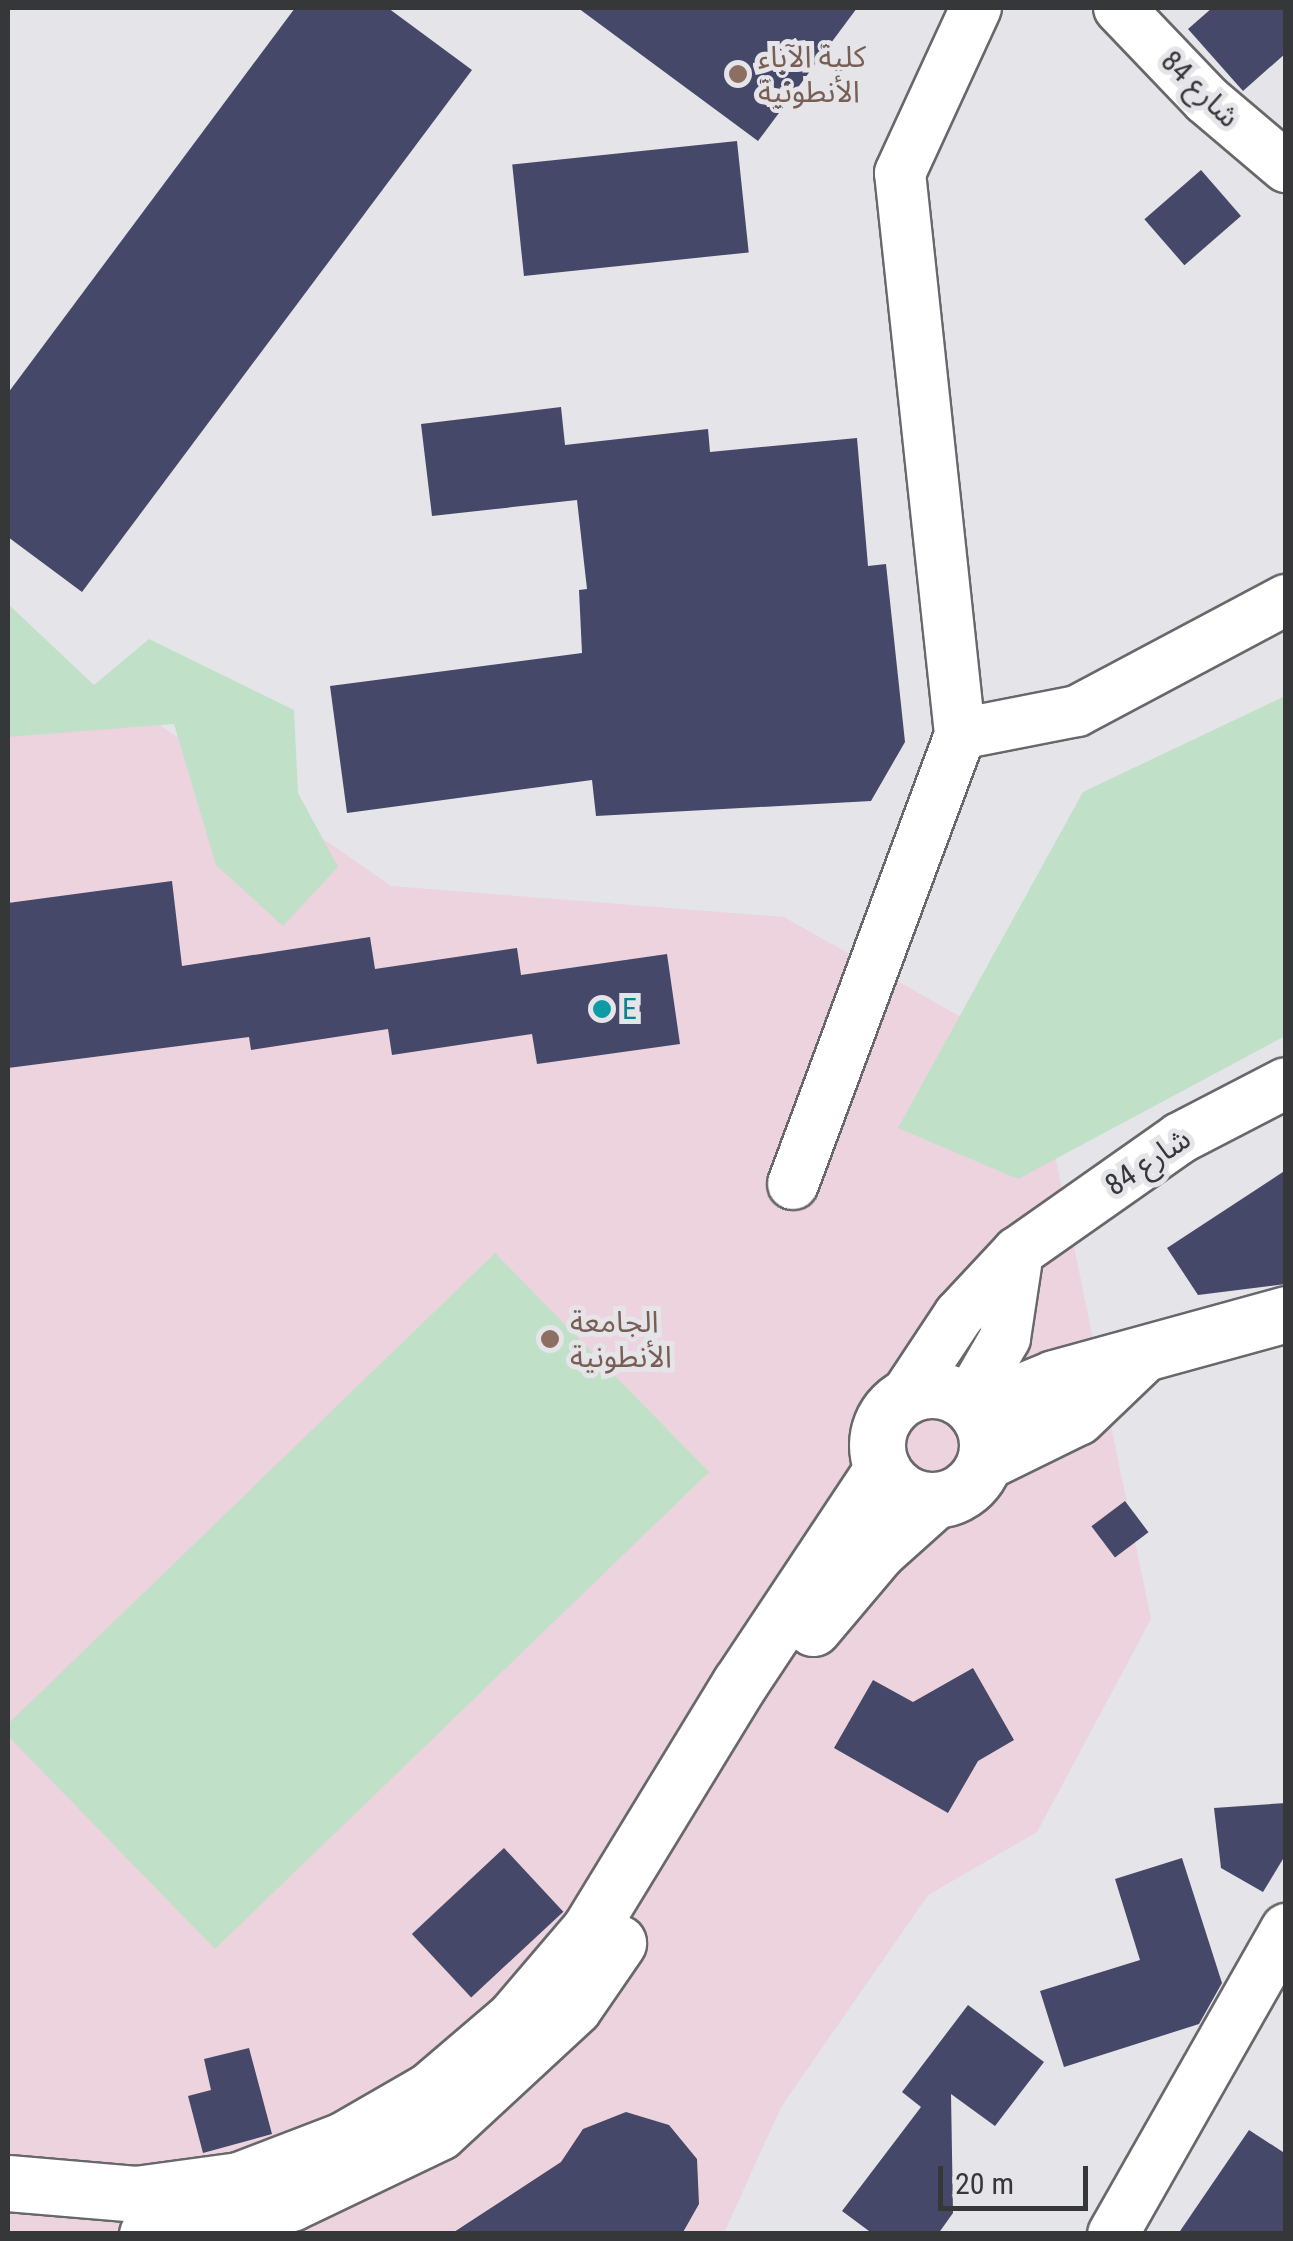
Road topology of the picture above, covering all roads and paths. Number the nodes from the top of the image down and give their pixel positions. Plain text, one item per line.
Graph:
1 (976, 8) edge
2 (1118, 8) edge
3 (1286, 167) edge
4 (1286, 600) edge
5 (960, 734) junction
6 (1286, 1083) edge
7 (793, 1184) dead end
8 (1018, 1252) junction
9 (1286, 1314) edge
10 (1145, 1352) junction
11 (906, 1395) junction
12 (972, 1406) junction
13 (985, 1462) junction
14 (882, 1469) junction
15 (935, 1500) junction
16 (1286, 1929) edge
17 (8, 2182) edge
18 (1131, 2227) edge
19 (146, 2234) edge

1 - 5 street
2 - 3 street, شارع 84
4 - 5 street
5 - 7 street
6 - 8 street, شارع 84
8 - 11 street, شارع 84
8 - 12 street
9 - 10 street
10 - 12 street
10 - 13 street
11 - 12 street
11 - 14 street
12 - 13 street
13 - 15 street
14 - 15 street
14 - 17 street
15 - 19 street
16 - 18 street

